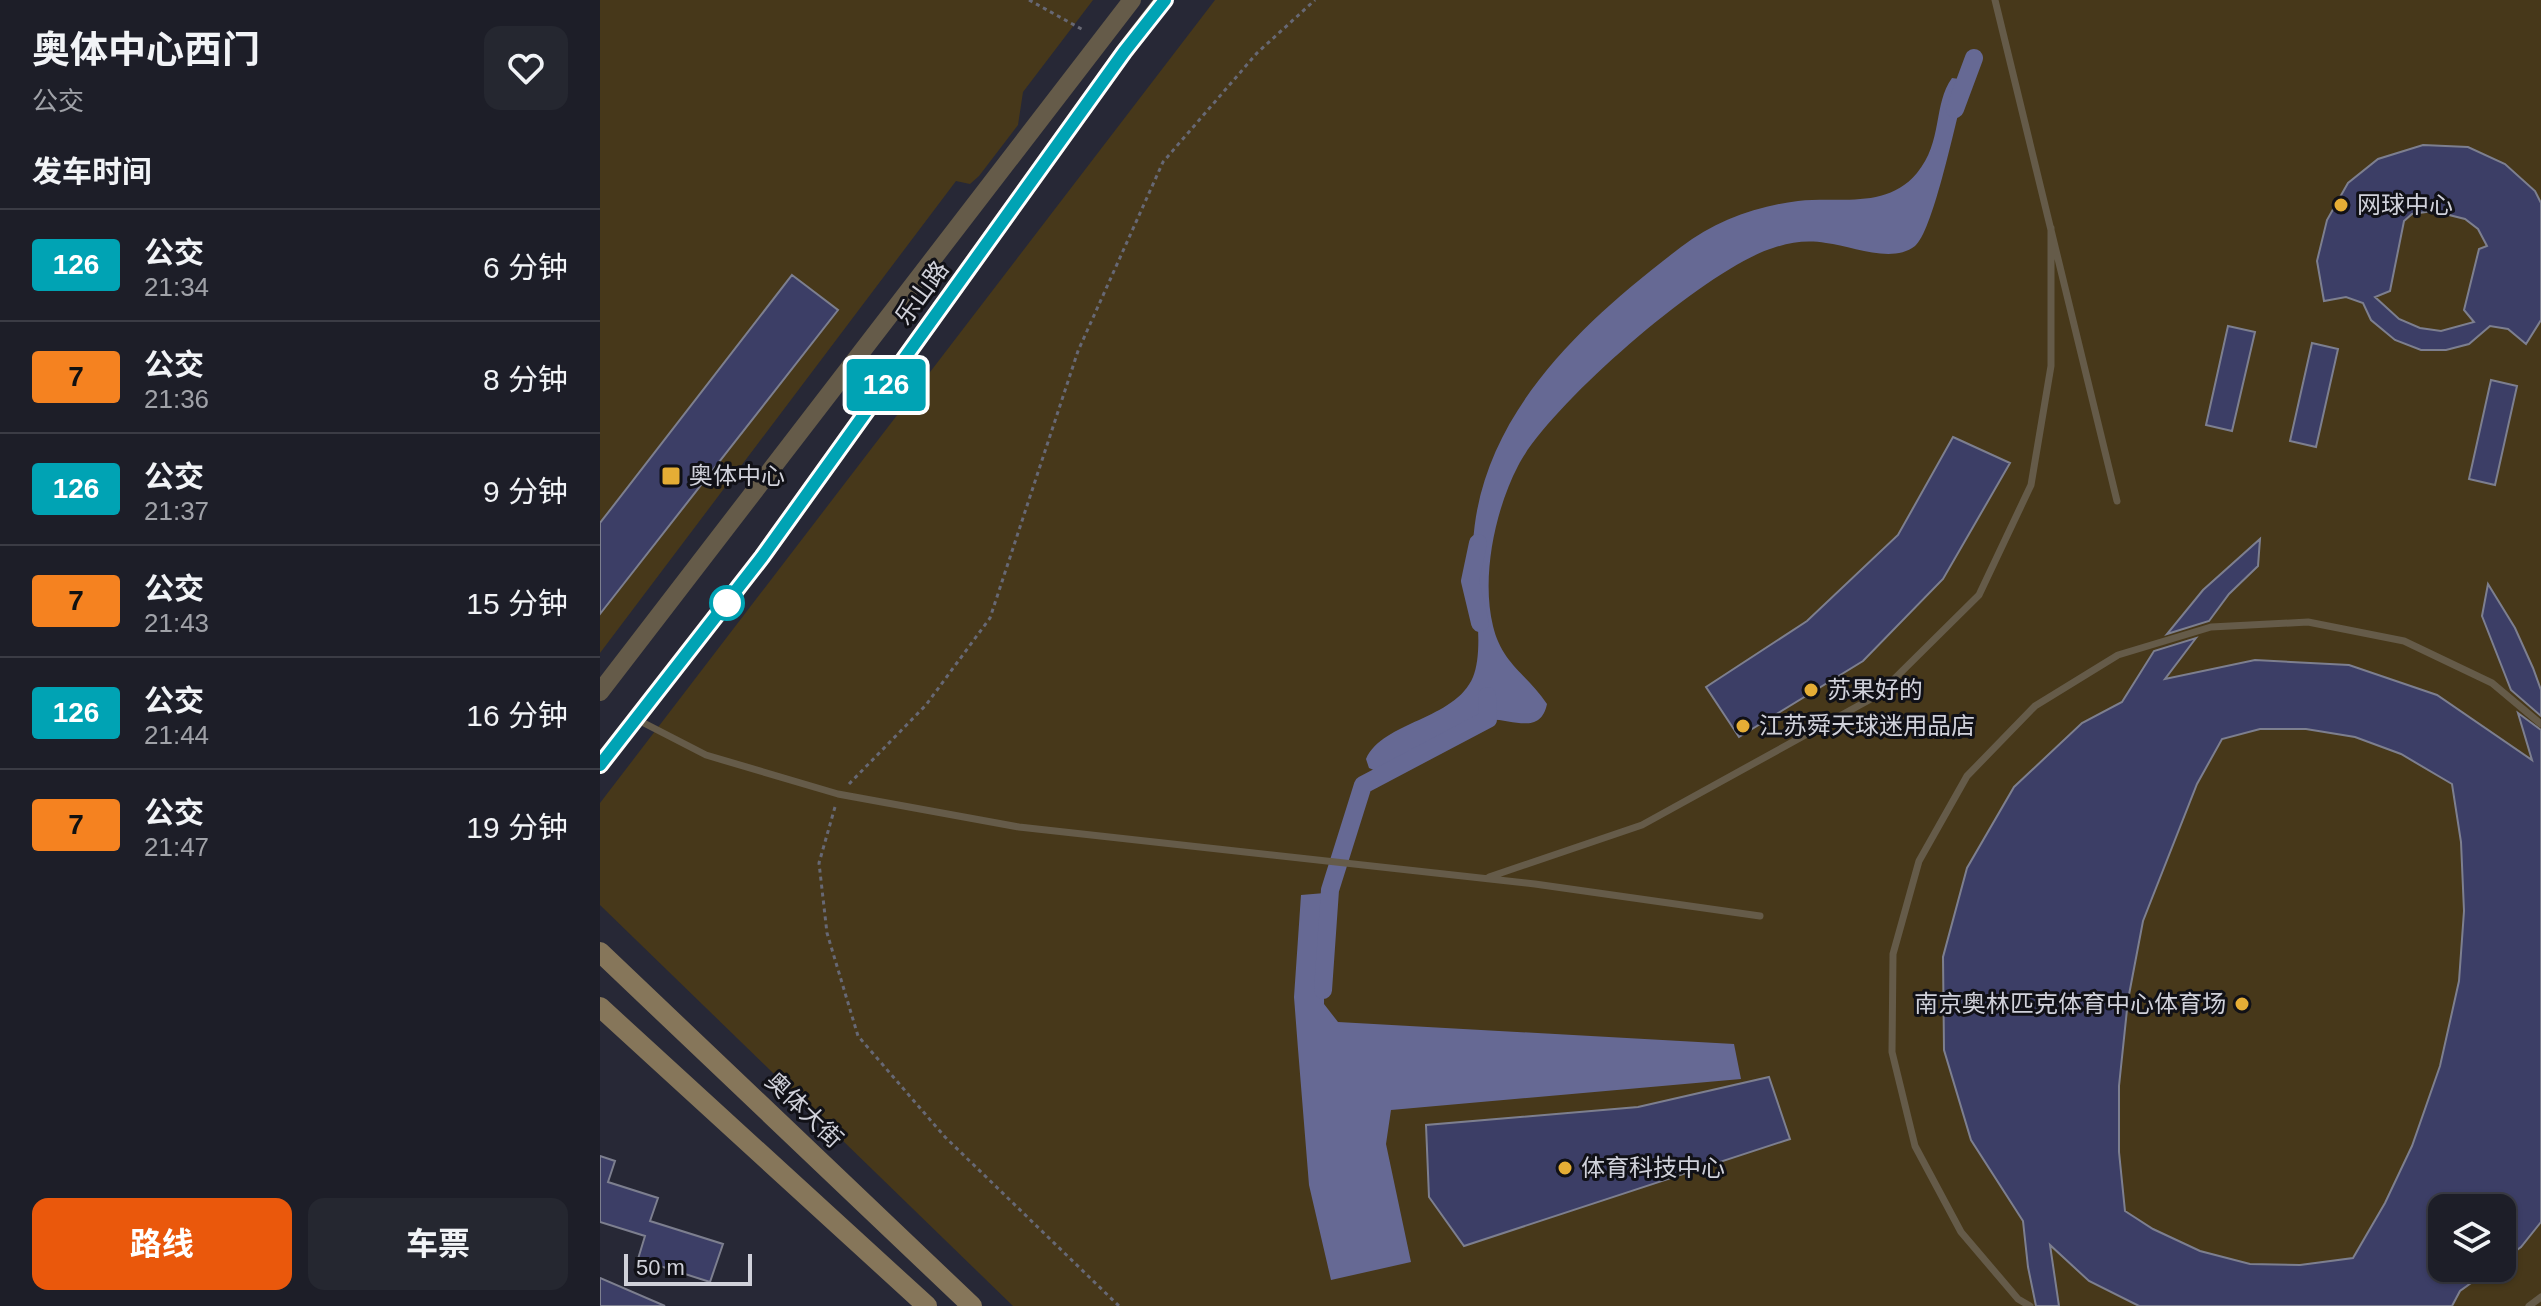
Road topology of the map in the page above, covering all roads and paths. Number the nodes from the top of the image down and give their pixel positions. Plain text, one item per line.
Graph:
1 (1029, 0) edge
2 (1132, 0) edge
3 (1164, 0) edge
4 (1315, 0) edge
5 (1995, 0) edge
6 (1102, 40) junction
7 (2051, 228) junction
8 (2117, 501) dead end
9 (600, 692) edge
10 (636, 719) junction
11 (2541, 724) edge
12 (600, 765) edge
13 (838, 794) junction
14 (1484, 879) junction
15 (1760, 916) dead end
16 (600, 952) edge
17 (600, 1007) edge
18 (2541, 1297) edge
19 (2018, 1299) junction
20 (927, 1306) edge
21 (972, 1306) edge
22 (1119, 1306) edge
23 (2010, 1306) edge
24 (2030, 1306) edge
25 (2529, 1306) edge

1 - 6 path
2 - 6 street, 乐山路
3 - 10 street, 乐山路
4 - 13 path
5 - 7 lane
6 - 9 street, 乐山路
7 - 8 lane
7 - 14 lane
10 - 12 street, 乐山路
10 - 13 lane
11 - 19 lane
13 - 14 lane
13 - 22 path
14 - 15 lane
16 - 21 main road, 奥体大街
17 - 20 main road
18 - 25 lane
19 - 23 lane
19 - 24 lane

